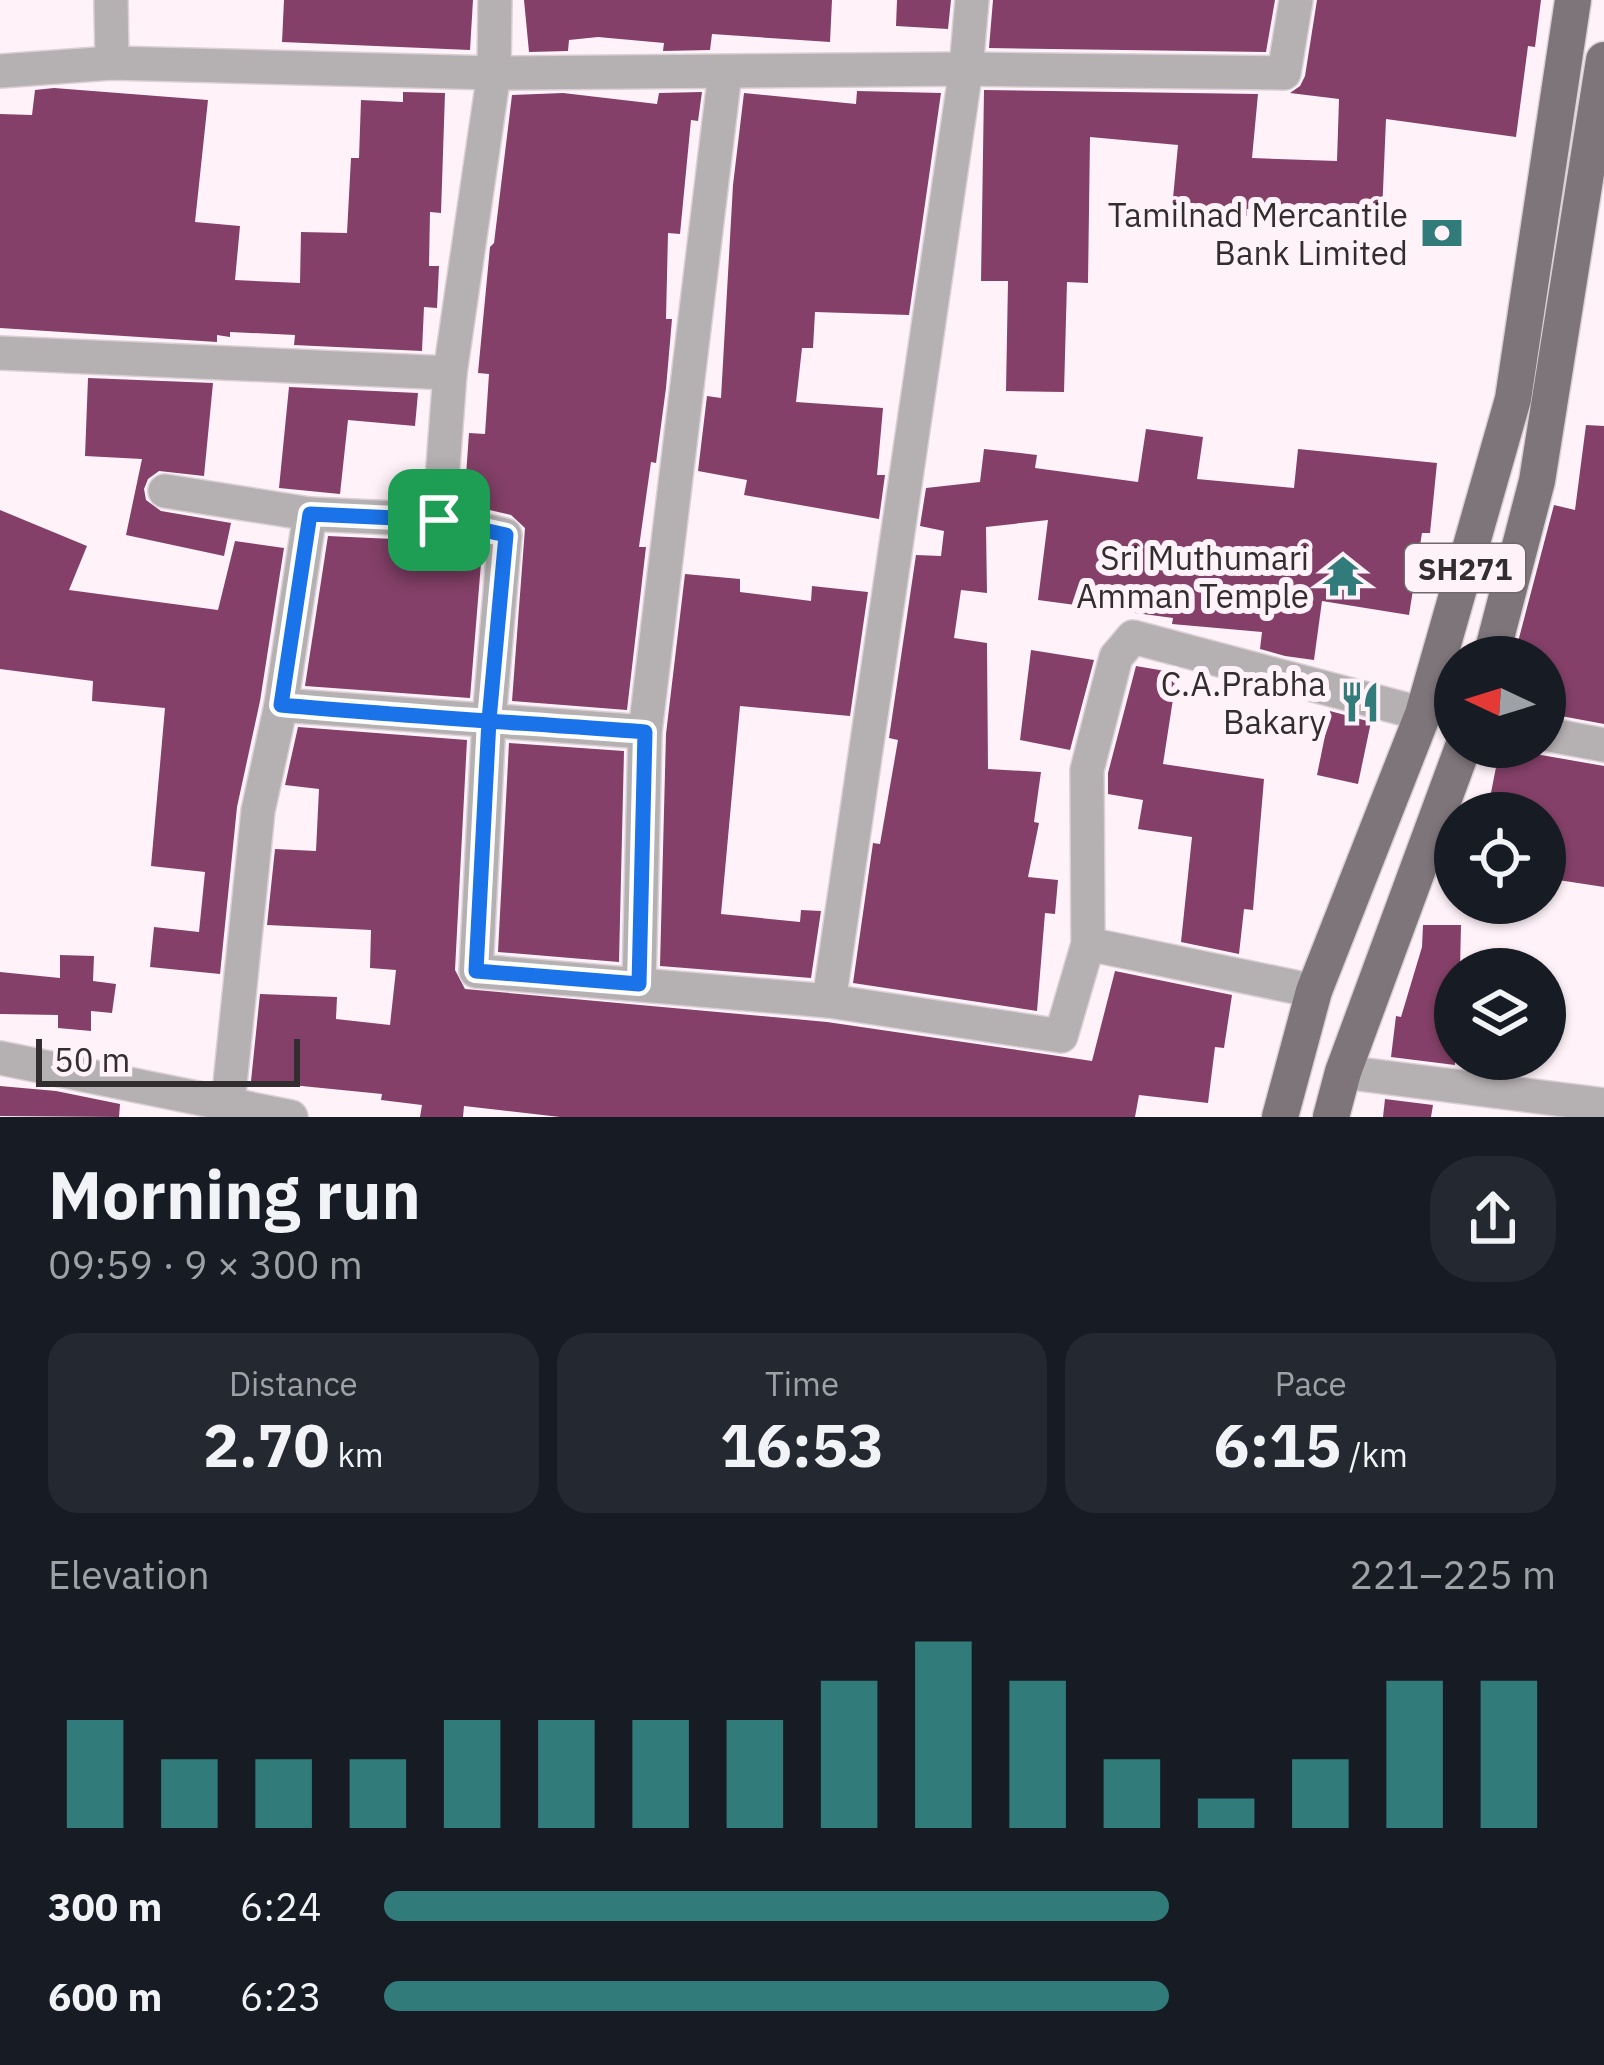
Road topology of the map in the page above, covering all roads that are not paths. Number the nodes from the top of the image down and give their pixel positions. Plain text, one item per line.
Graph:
1 (111, 0) edge
2 (495, 0) edge
3 (972, 0) edge
4 (1296, 0) edge
5 (1573, 0) edge
6 (1604, 60) edge
7 (112, 63) junction
8 (965, 69) junction
9 (0, 71) edge
10 (494, 73) junction
11 (724, 73) junction
12 (0, 353) edge
13 (450, 373) junction
14 (165, 491) dead end
15 (310, 514) junction
16 (439, 520) junction
17 (1497, 636) edge
18 (281, 705) junction
19 (1424, 714) junction
20 (489, 720) junction
21 (645, 732) junction
22 (1566, 738) edge
23 (1604, 745) edge
24 (1455, 768) edge
25 (1088, 944) junction
26 (639, 984) junction
27 (1314, 991) junction
28 (830, 1001) junction
29 (0, 1058) edge
30 (1343, 1072) junction
31 (228, 1103) junction
32 (1604, 1105) edge
33 (291, 1117) edge
34 (1280, 1117) edge
35 (1331, 1117) edge

1 - 7 street
2 - 10 street
3 - 8 street
4 - 8 street
5 - 19 main road, SH271
6 - 17 main road
7 - 9 street
7 - 10 street
8 - 11 street
8 - 28 street
10 - 11 street
10 - 13 street
11 - 21 street
12 - 13 street
13 - 16 street
14 - 15 street
15 - 16 street
15 - 18 street
16 - 20 street
18 - 20 street
18 - 31 street
19 - 25 street
19 - 27 main road, SH271
20 - 21 street
20 - 26 street
21 - 26 street
22 - 23 street
24 - 30 main road
25 - 27 street
25 - 28 street
26 - 28 street
27 - 34 main road, SH271
29 - 31 street
30 - 32 street
30 - 35 main road
31 - 33 street

